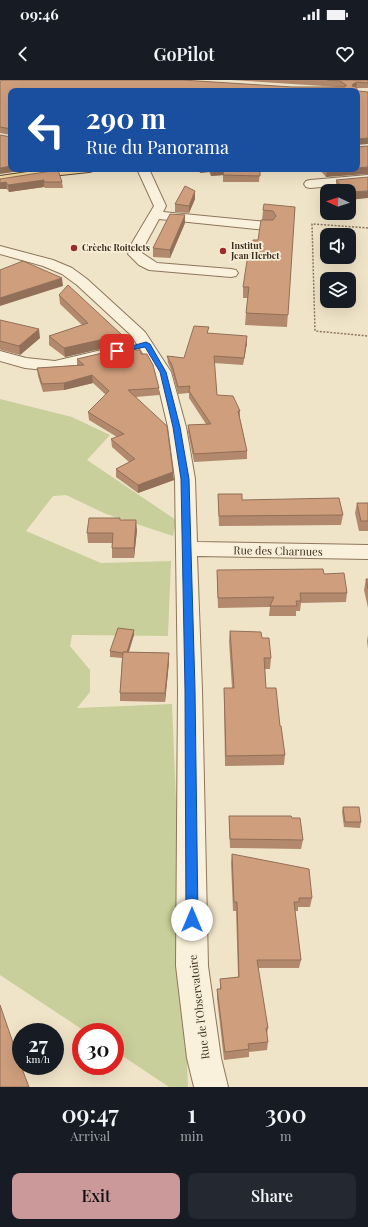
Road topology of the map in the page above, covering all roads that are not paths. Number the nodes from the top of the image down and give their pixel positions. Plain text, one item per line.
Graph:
1 (54, 172) edge
2 (144, 172) edge
3 (368, 179) edge
4 (0, 180) edge
5 (310, 184) dead end
6 (156, 215) junction
7 (267, 226) edge
8 (0, 250) edge
9 (32, 258) junction
10 (0, 265) edge
11 (232, 273) dead end
12 (132, 348) junction
13 (0, 356) edge
14 (187, 549) junction
15 (368, 552) edge
16 (211, 1087) edge

1 - 4 main road
2 - 6 street
3 - 5 street
6 - 7 street
6 - 11 street
8 - 9 street, Rue de l'Observatoire
9 - 10 street
9 - 12 street, Rue de l'Observatoire
12 - 13 street
12 - 14 street, Rue de l'Observatoire
14 - 15 street, Rue des Charnues
14 - 16 street, Rue de l'Observatoire

